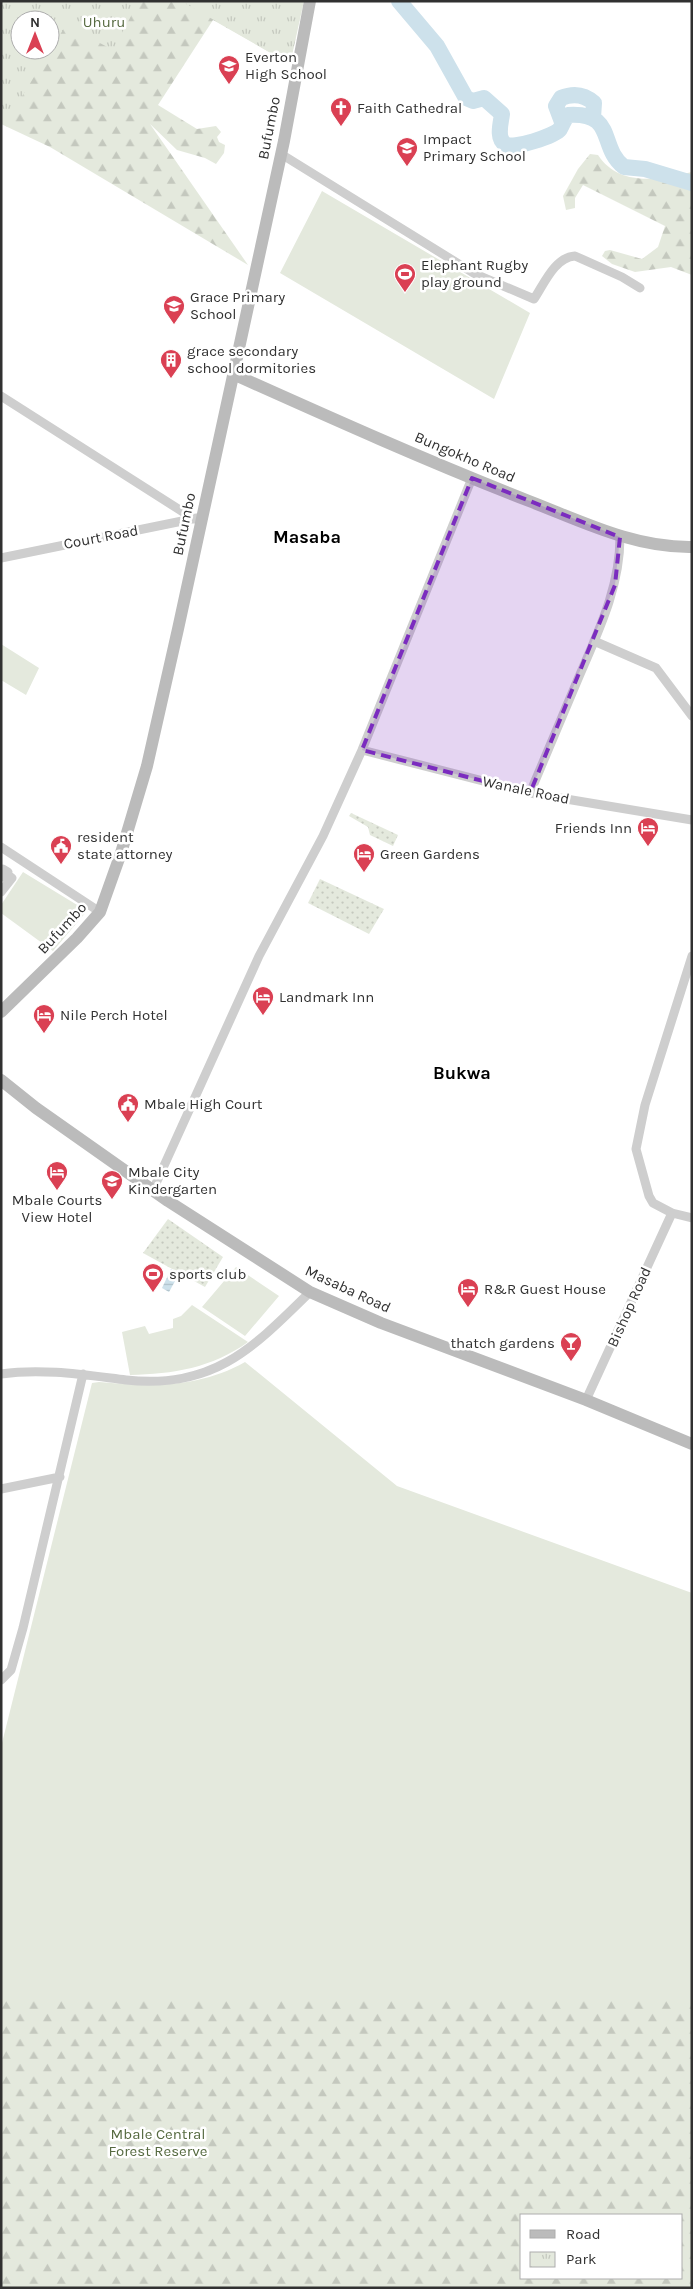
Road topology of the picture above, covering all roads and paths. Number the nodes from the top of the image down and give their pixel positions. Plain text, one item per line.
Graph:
1 (310, 1) edge
2 (281, 154) junction
3 (640, 288) dead end
4 (233, 374) junction
5 (1, 396) edge
6 (472, 478) junction
7 (198, 518) junction
8 (620, 537) junction
9 (692, 547) edge
10 (1, 558) edge
11 (594, 641) junction
12 (692, 716) edge
13 (362, 750) junction
14 (530, 793) junction
15 (692, 820) edge
16 (1, 847) edge
17 (1, 871) edge
18 (1, 892) edge
19 (100, 912) junction
20 (692, 956) edge
21 (1, 1012) edge
22 (1, 1080) edge
23 (1, 1091) edge
24 (36, 1108) junction
25 (153, 1190) junction
26 (672, 1214) junction
27 (692, 1218) edge
28 (310, 1292) junction
29 (1, 1374) edge
30 (83, 1374) junction
31 (586, 1400) junction
32 (692, 1444) edge
33 (60, 1477) junction
34 (1, 1489) edge
35 (1, 1680) edge

1 - 2 street, Bufumbo
2 - 3 street
2 - 4 street, Bufumbo
4 - 6 street, Bungokho Road
4 - 7 street, Bufumbo
5 - 7 street
6 - 8 street, Bungokho Road
6 - 13 street
7 - 10 street, Court Road
7 - 19 street, Bufumbo
8 - 9 street, Bungokho Road
8 - 11 street
11 - 12 street
11 - 14 street
13 - 14 street, Wanale Road
13 - 25 street
14 - 15 street, Wanale Road
16 - 19 street
17 - 18 street
19 - 21 street, Bufumbo
20 - 26 street
22 - 24 street, Masaba Road
23 - 24 street
24 - 25 street, Masaba Road
25 - 28 street, Masaba Road
26 - 27 street
26 - 31 street, Bishop Road
28 - 30 street
28 - 31 street, Masaba Road
29 - 30 street
30 - 33 street
31 - 32 street, Masaba Road
33 - 34 street
33 - 35 street

